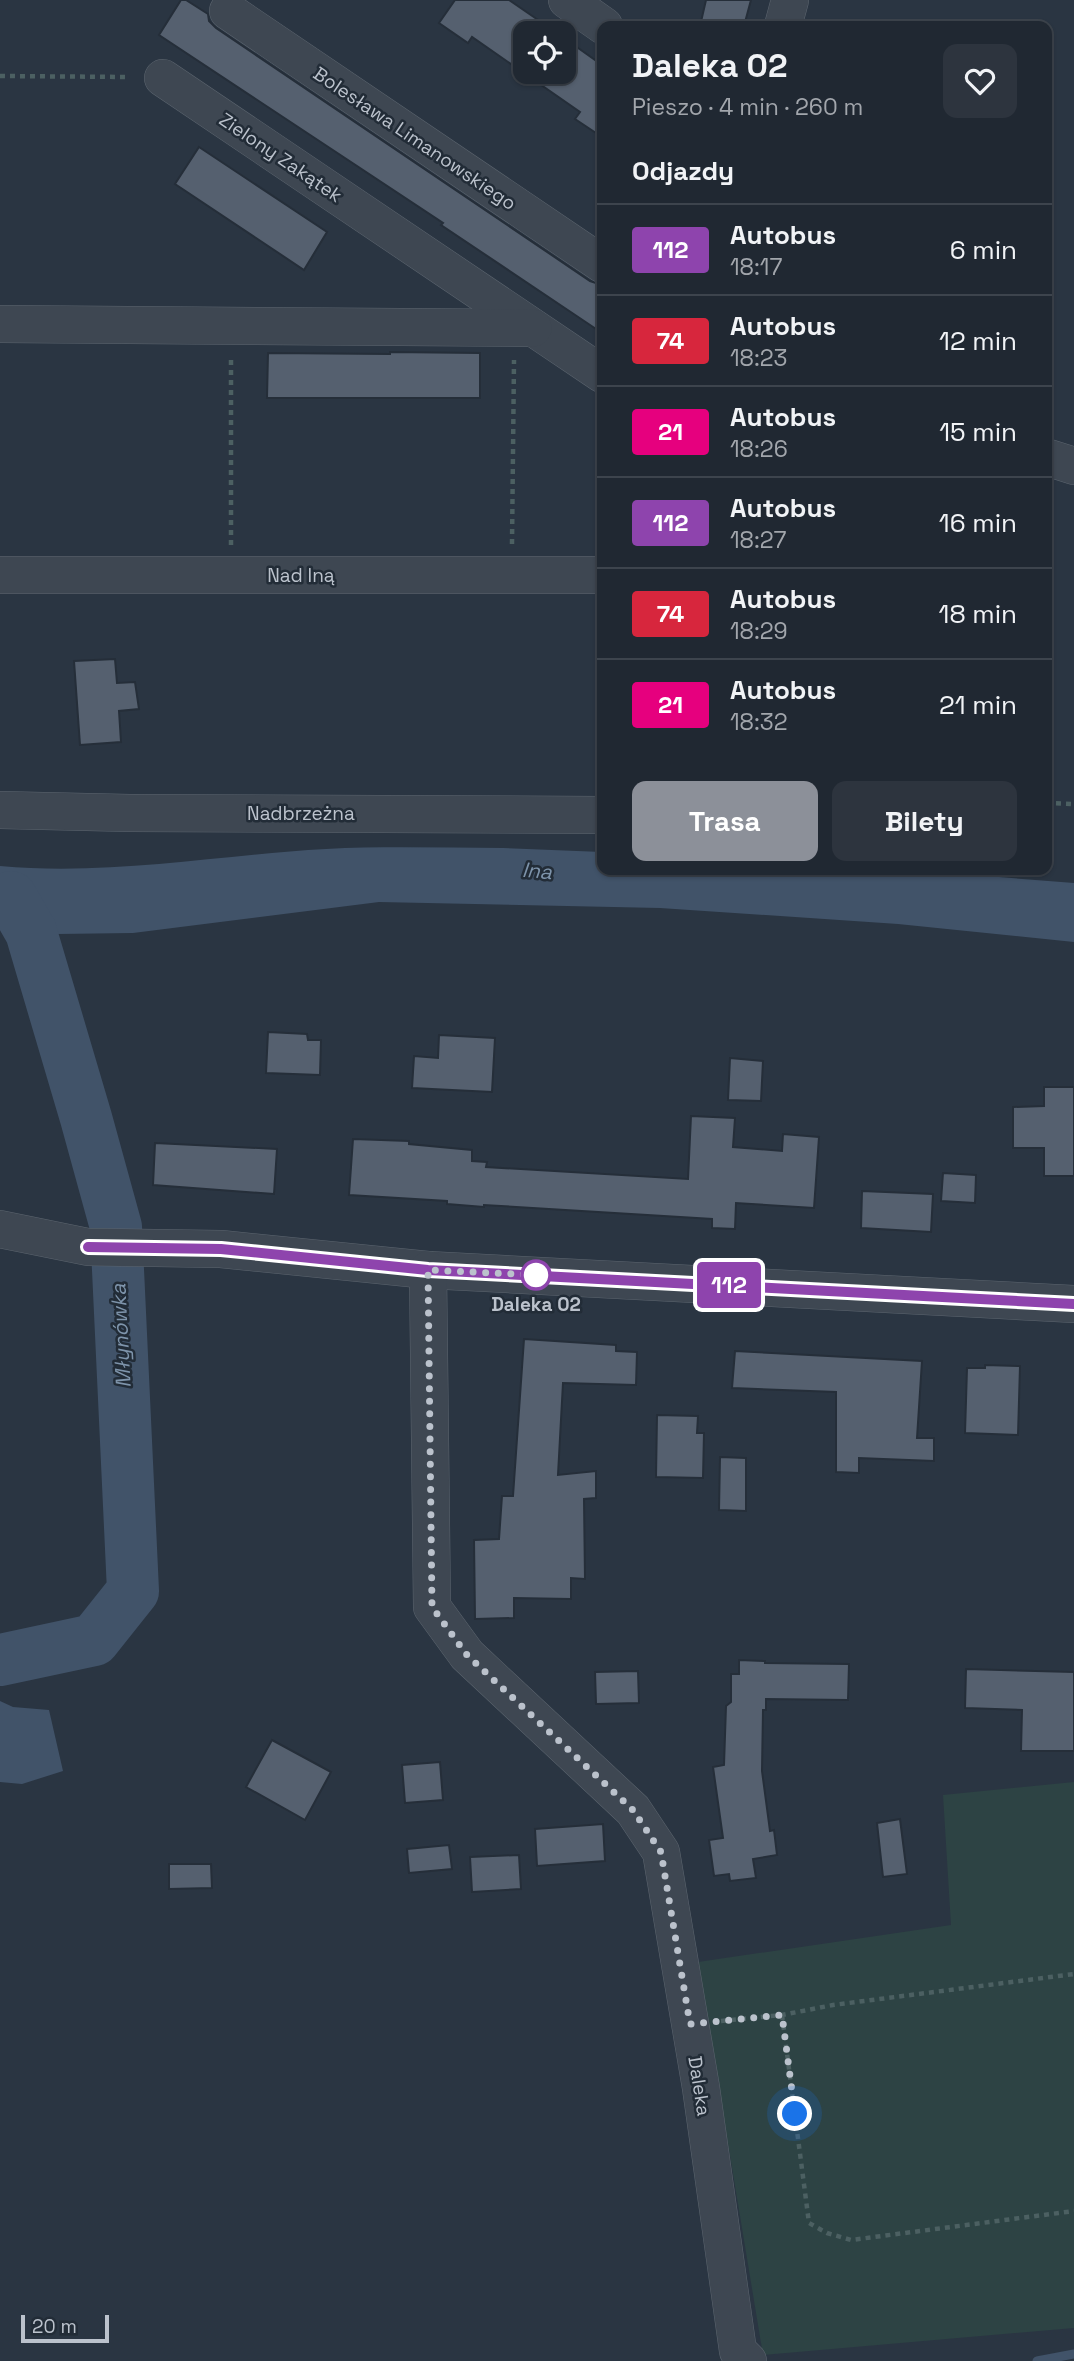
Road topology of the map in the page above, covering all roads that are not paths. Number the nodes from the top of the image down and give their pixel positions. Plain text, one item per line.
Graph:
1 (567, 0) edge
2 (790, 0) edge
3 (228, 11) dead end
4 (597, 21) edge
5 (784, 21) edge
6 (163, 78) road end
7 (597, 261) edge
8 (0, 324) edge
9 (524, 328) junction
10 (597, 371) edge
11 (1052, 459) edge
12 (1074, 466) edge
13 (0, 575) edge
14 (597, 575) edge
15 (0, 810) edge
16 (597, 815) edge
17 (0, 1229) edge
18 (428, 1270) junction
19 (1074, 1304) edge
20 (748, 2361) edge

1 - 4 street
2 - 5 street
3 - 7 street, Bolesława Limanowskiego
6 - 9 street, Zielony Zakątek
8 - 9 street
9 - 10 street, Zielony Zakątek
11 - 12 street
13 - 14 street, Nad Iną
15 - 16 street, Nadbrzeżna
17 - 18 street
18 - 19 street
18 - 20 street, Daleka

